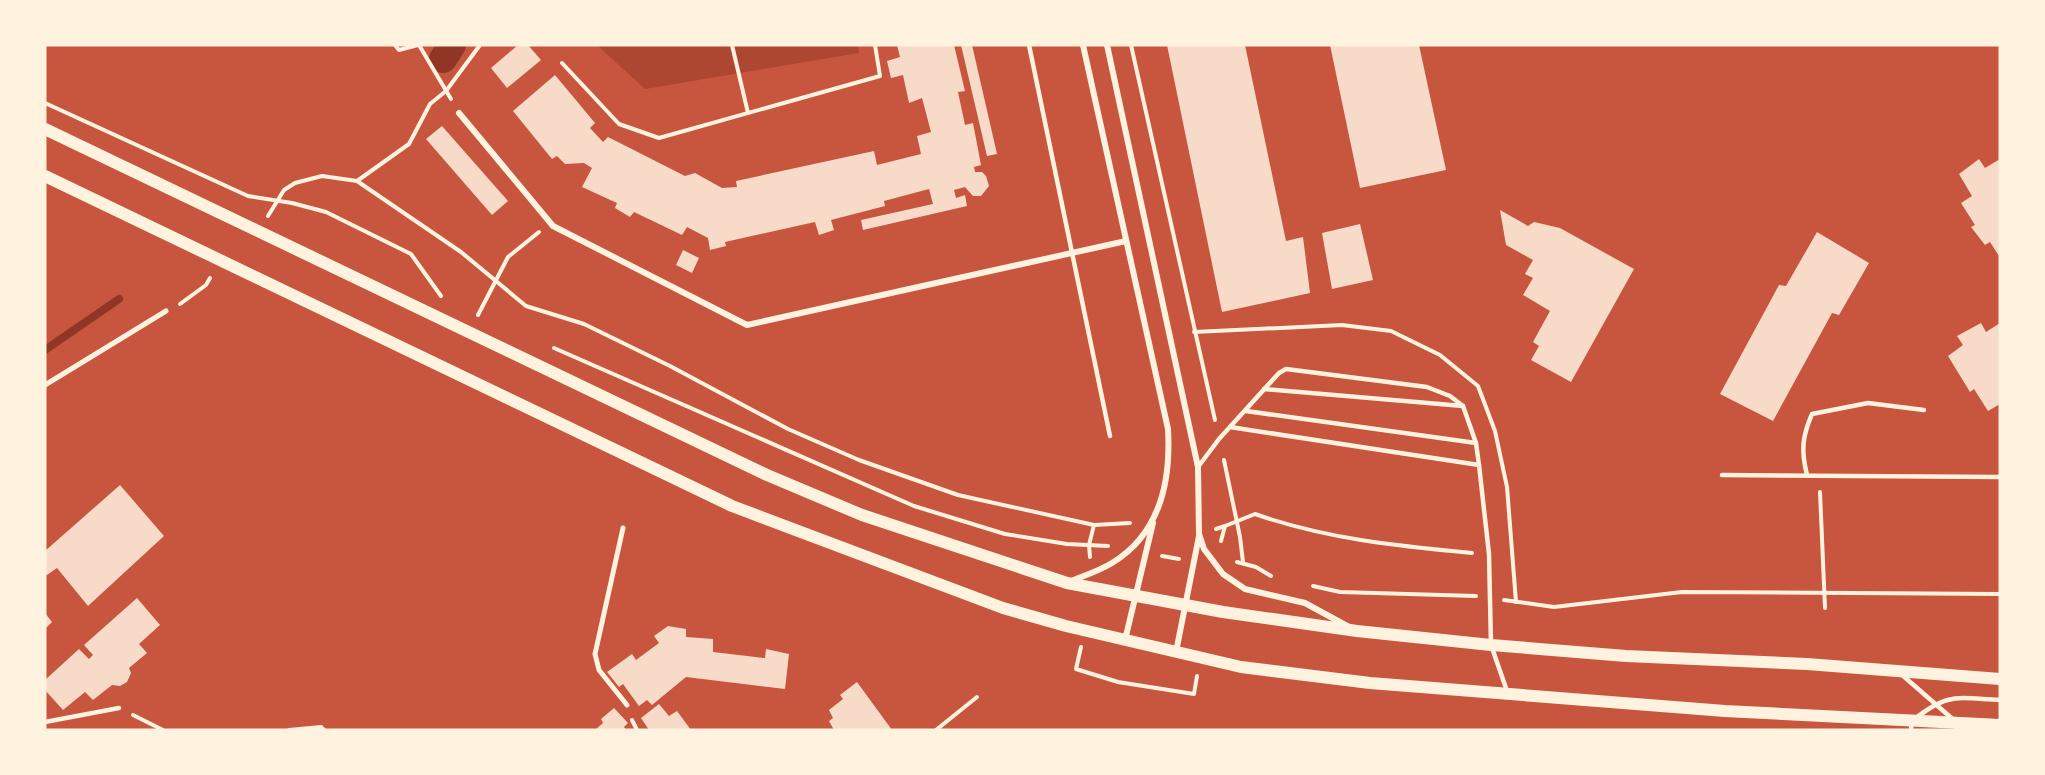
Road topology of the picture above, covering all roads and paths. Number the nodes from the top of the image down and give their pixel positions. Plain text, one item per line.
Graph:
1 (395, 45) edge
2 (419, 45) edge
3 (480, 45) edge
4 (732, 45) edge
5 (875, 45) edge
6 (1029, 45) edge
7 (1083, 45) edge
8 (1107, 45) edge
9 (1131, 45) edge
10 (562, 63) dead end
11 (446, 91) junction
12 (45, 103) edge
13 (459, 113) joint
14 (748, 113) junction
15 (45, 129) edge
16 (45, 176) edge
17 (357, 181) junction
18 (284, 190) dead end
19 (553, 226) junction
20 (1126, 241) junction
21 (1071, 253) junction
22 (496, 279) junction
23 (443, 299) dead end
24 (166, 311) dead end
25 (469, 311) dead end
26 (478, 315) junction
27 (489, 319) dead end
28 (1194, 332) junction
29 (543, 343) dead end
30 (1440, 355) dead end
31 (45, 385) edge
32 (1264, 390) junction
33 (1463, 406) junction
34 (1924, 410) dead end
35 (1246, 411) junction
36 (1230, 427) junction
37 (1110, 436) dead end
38 (1219, 439) junction
39 (1476, 443) junction
40 (1479, 465) junction
41 (1198, 467) junction
42 (1722, 475) dead end
43 (1807, 475) junction
44 (1819, 475) junction
45 (2000, 477) edge
46 (1154, 520) junction
47 (1237, 521) junction
48 (1094, 525) dead end
49 (1225, 526) dead end
50 (623, 528) dead end
51 (1199, 534) junction
52 (1130, 549) junction
53 (1489, 554) junction
54 (1234, 562) dead end
55 (1243, 562) junction
56 (1276, 580) dead end
57 (1067, 583) junction
58 (1308, 586) dead end
59 (1824, 593) junction
60 (2000, 594) edge
61 (1136, 595) junction
62 (1490, 596) junction
63 (1185, 605) junction
64 (1825, 608) dead end
65 (1357, 631) junction
66 (1125, 640) junction
67 (1491, 645) junction
68 (1176, 653) junction
69 (1900, 673) junction
70 (2000, 680) edge
71 (1508, 694) junction
72 (977, 697) dead end
73 (2000, 700) edge
74 (1936, 702) junction
75 (627, 705) dead end
76 (119, 708) joint
77 (45, 722) edge
78 (2000, 725) edge
79 (1912, 726) edge
80 (1956, 726) edge
81 (163, 730) edge
82 (290, 730) edge
83 (324, 730) edge
84 (936, 730) edge

1 - 2 path
2 - 11 path
3 - 11 path
4 - 14 path
5 - 14 path
6 - 21 lane
7 - 20 street
8 - 41 street
9 - 28 path
10 - 14 path
11 - 13 path
11 - 17 path
12 - 23 path
13 - 19 street
15 - 57 main road
16 - 66 main road
17 - 18 path
17 - 22 path
19 - 21 street
19 - 22 path
20 - 21 street
20 - 46 street
21 - 37 lane
22 - 26 path
22 - 48 path
24 - 31 street
25 - 26 path
26 - 27 path
28 - 30 path
28 - 38 path
29 - 52 path
32 - 33 lane
32 - 33 lane
32 - 35 lane
33 - 39 lane
34 - 43 lane
35 - 36 lane
35 - 39 lane
36 - 38 lane
36 - 40 lane
38 - 41 lane
38 - 47 path
39 - 40 lane
40 - 53 lane
41 - 51 street
42 - 43 lane
43 - 44 lane
44 - 45 lane
44 - 59 path
46 - 52 street
46 - 61 street
47 - 49 path
47 - 53 path
47 - 55 path
50 - 75 street
51 - 63 street
51 - 65 street
52 - 57 street
53 - 62 lane
54 - 55 path
55 - 56 path
57 - 61 main road
58 - 62 path
59 - 60 path
59 - 62 path
59 - 64 path
61 - 63 main road
61 - 66 street
62 - 67 lane
63 - 65 main road
63 - 68 street
65 - 67 main road
66 - 68 main road
67 - 69 main road
67 - 71 lane
68 - 71 main road
69 - 70 main road
69 - 74 lane
71 - 79 main road
72 - 84 path
73 - 74 lane
74 - 79 lane
74 - 80 lane
76 - 77 lane
76 - 81 path
78 - 80 main road
79 - 80 main road
82 - 83 path

